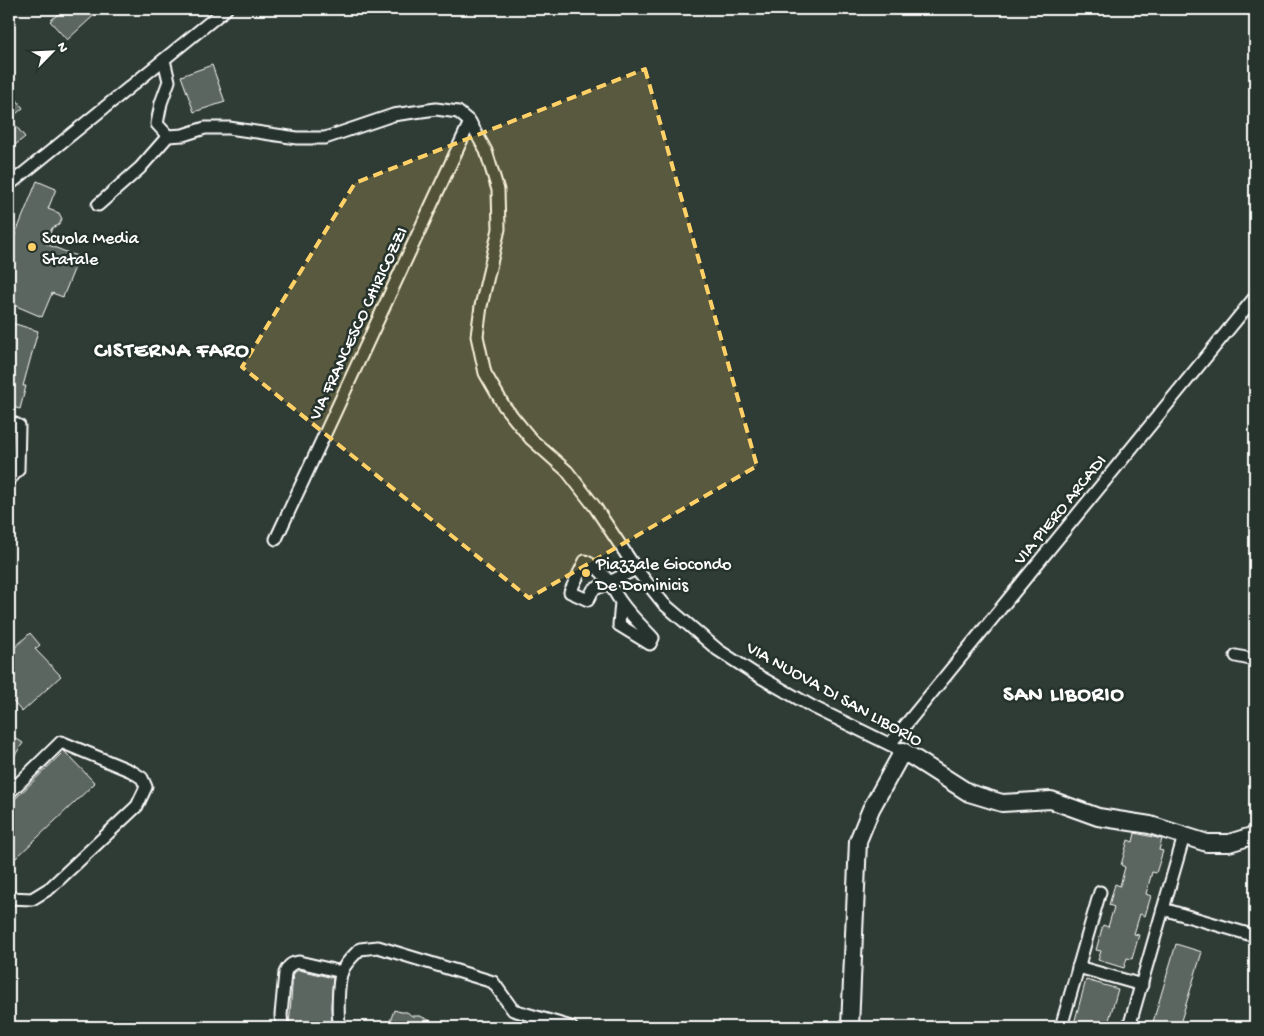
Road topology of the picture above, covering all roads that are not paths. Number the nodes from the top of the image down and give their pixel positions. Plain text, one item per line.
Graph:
1 (226, 9) edge
2 (164, 60) junction
3 (470, 122) junction
4 (168, 136) junction
5 (9, 185) edge
6 (98, 205) dead end
7 (1255, 297) edge
8 (9, 421) edge
9 (9, 480) edge
10 (276, 539) dead end
11 (636, 569) junction
12 (621, 602) dead end
13 (1236, 656) dead end
14 (1255, 660) edge
15 (896, 748) junction
16 (9, 793) edge
17 (1184, 836) junction
18 (1255, 836) edge
19 (1100, 892) dead end
20 (9, 898) edge
21 (1163, 909) junction
22 (1255, 936) edge
23 (1078, 966) junction
24 (342, 972) junction
25 (1142, 984) junction
26 (282, 1027) edge
27 (340, 1027) edge
28 (571, 1027) edge
29 (850, 1027) edge
30 (1061, 1027) edge
31 (1130, 1027) edge

1 - 2 street
2 - 4 street
2 - 5 street
3 - 4 street
3 - 10 street, VIA FRANCESCO CHIRICOZZI
3 - 11 street, VIA NUOVA DI SAN LIBORIO
4 - 6 street
7 - 15 street, VIA PIERO ARCADI
8 - 9 street
11 - 12 street
11 - 15 street, VIA NUOVA DI SAN LIBORIO
13 - 14 street
15 - 17 street, VIA NUOVA DI SAN LIBORIO
15 - 29 street
16 - 20 street
17 - 18 street, VIA NUOVA DI SAN LIBORIO
17 - 21 street
19 - 23 street
21 - 22 street
21 - 25 street
23 - 25 street
23 - 30 street
24 - 26 street
24 - 27 street
24 - 28 street
25 - 31 street

